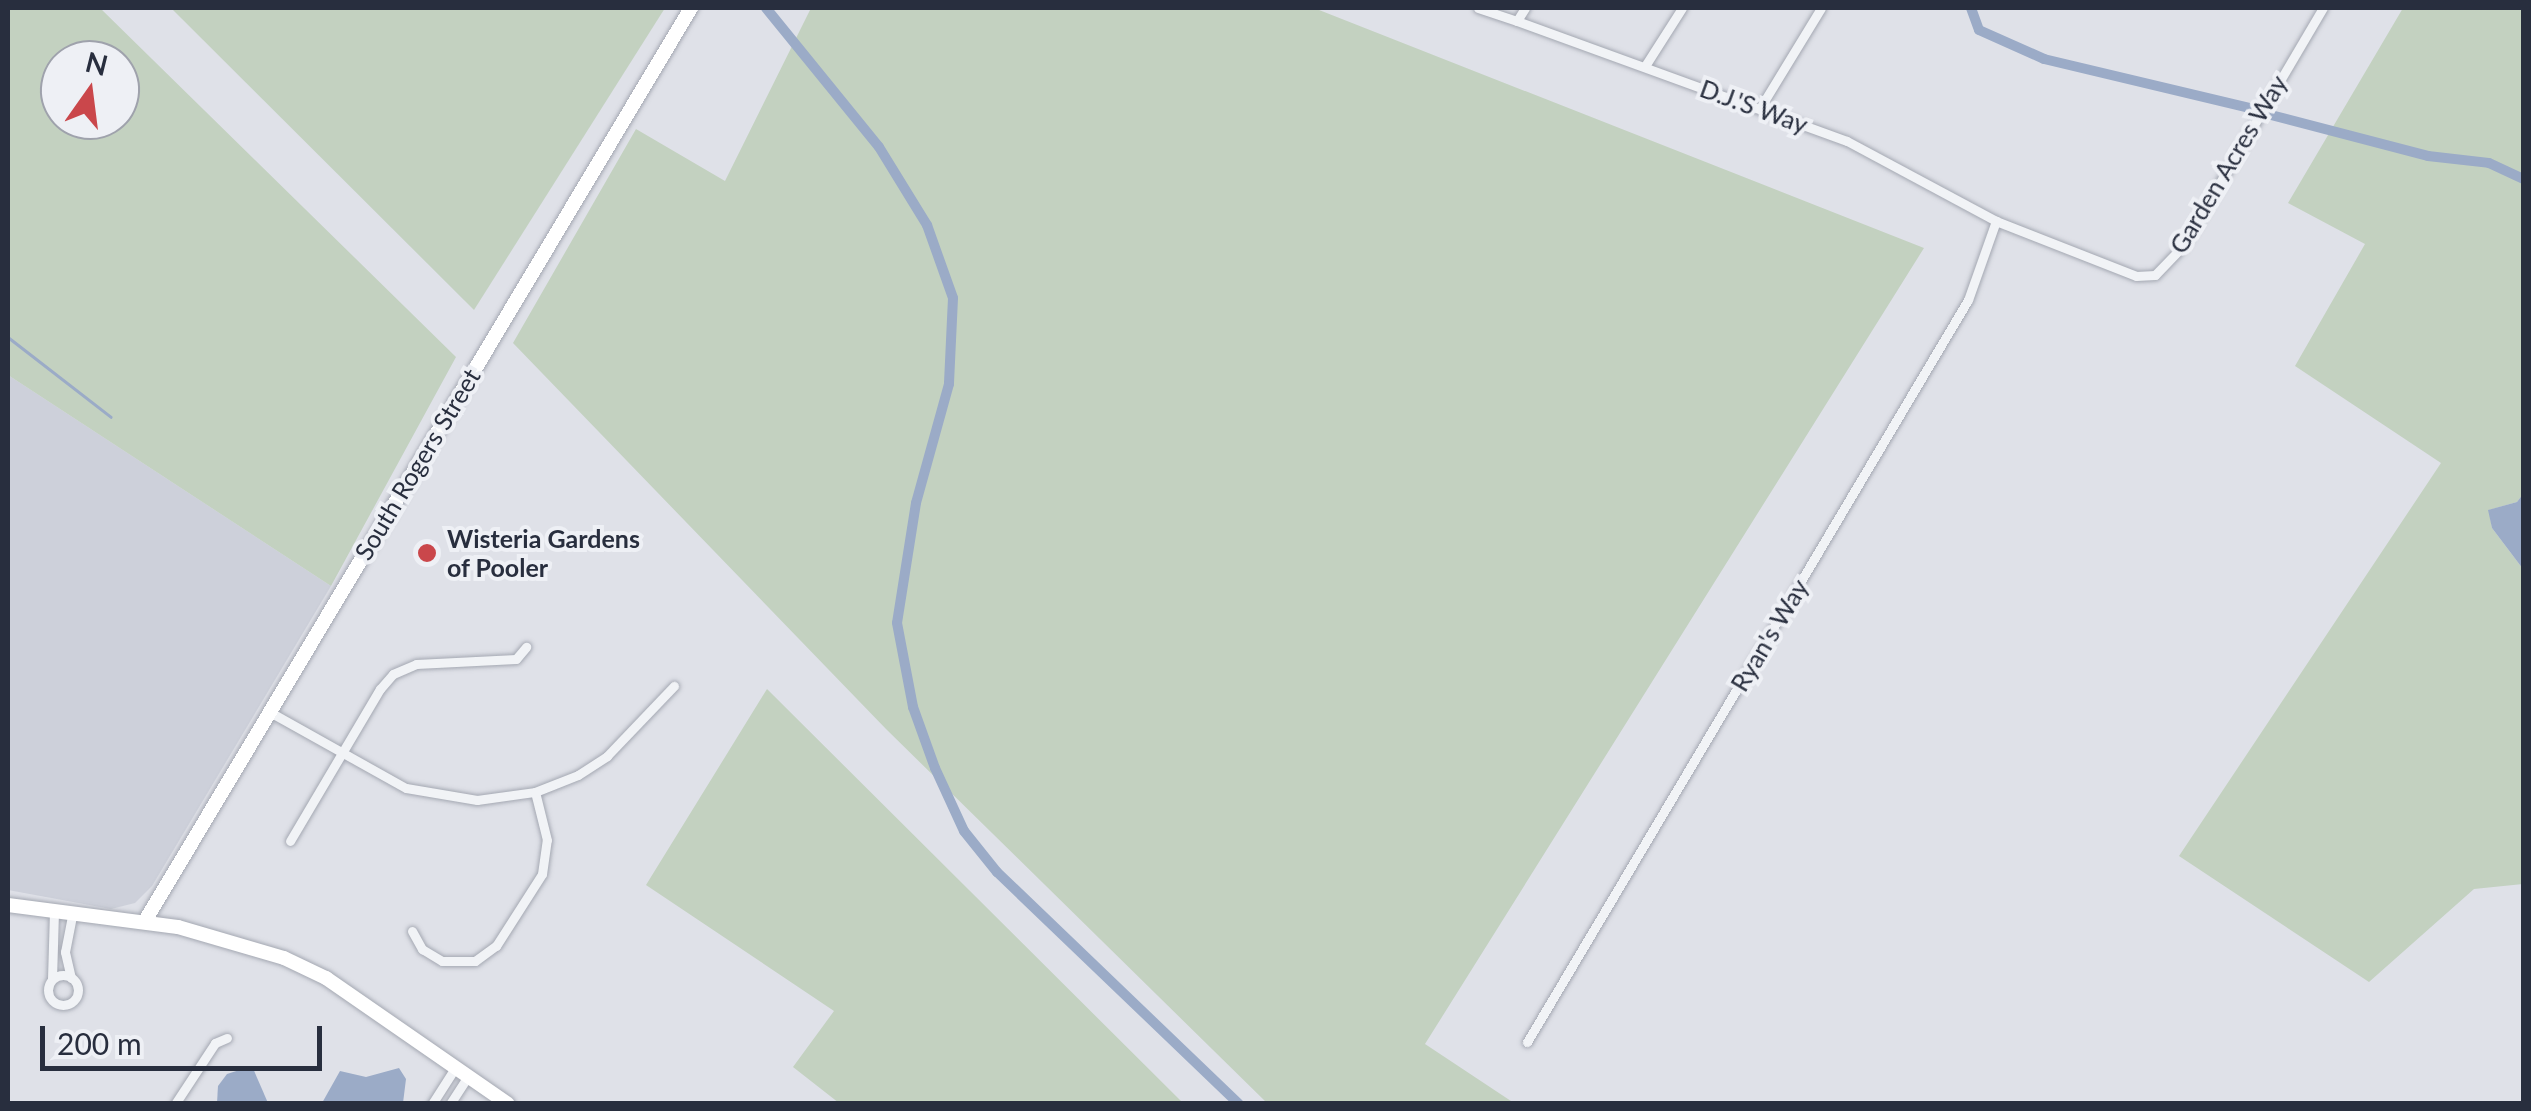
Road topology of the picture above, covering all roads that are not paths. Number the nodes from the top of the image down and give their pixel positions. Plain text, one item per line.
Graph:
1 (691, 8) edge
2 (1478, 8) edge
3 (1526, 8) edge
4 (1682, 8) edge
5 (1822, 8) edge
6 (2323, 8) edge
7 (1517, 21) junction
8 (1646, 66) junction
9 (1760, 108) junction
10 (1996, 221) junction
11 (526, 647) dead end
12 (674, 686) dead end
13 (268, 711) junction
14 (344, 752) junction
15 (535, 792) junction
16 (290, 840) dead end
17 (8, 905) edge
18 (54, 913) junction
19 (72, 915) junction
20 (145, 921) junction
21 (412, 930) dead end
22 (72, 978) junction
23 (51, 982) junction
24 (227, 1038) dead end
25 (1528, 1042) dead end
26 (462, 1072) junction
27 (176, 1104) edge
28 (432, 1104) edge
29 (450, 1104) edge
30 (508, 1104) edge

1 - 13 street, South Rogers Street
2 - 7 street, D.J.'S Way
3 - 7 street
4 - 8 street
5 - 9 street
6 - 10 street, Garden Acres Way
7 - 8 street, D.J.'S Way
8 - 9 street, D.J.'S Way
9 - 10 street, D.J.'S Way
10 - 25 street, Ryan's Way
11 - 14 street
12 - 15 street
13 - 14 street
13 - 20 street, South Rogers Street
14 - 15 street
14 - 16 street
15 - 21 street
17 - 18 street
18 - 19 street
18 - 23 street
19 - 20 street
19 - 22 street
20 - 26 street
22 - 23 street
22 - 23 street
24 - 27 street
26 - 28 street
26 - 29 street
26 - 30 street

